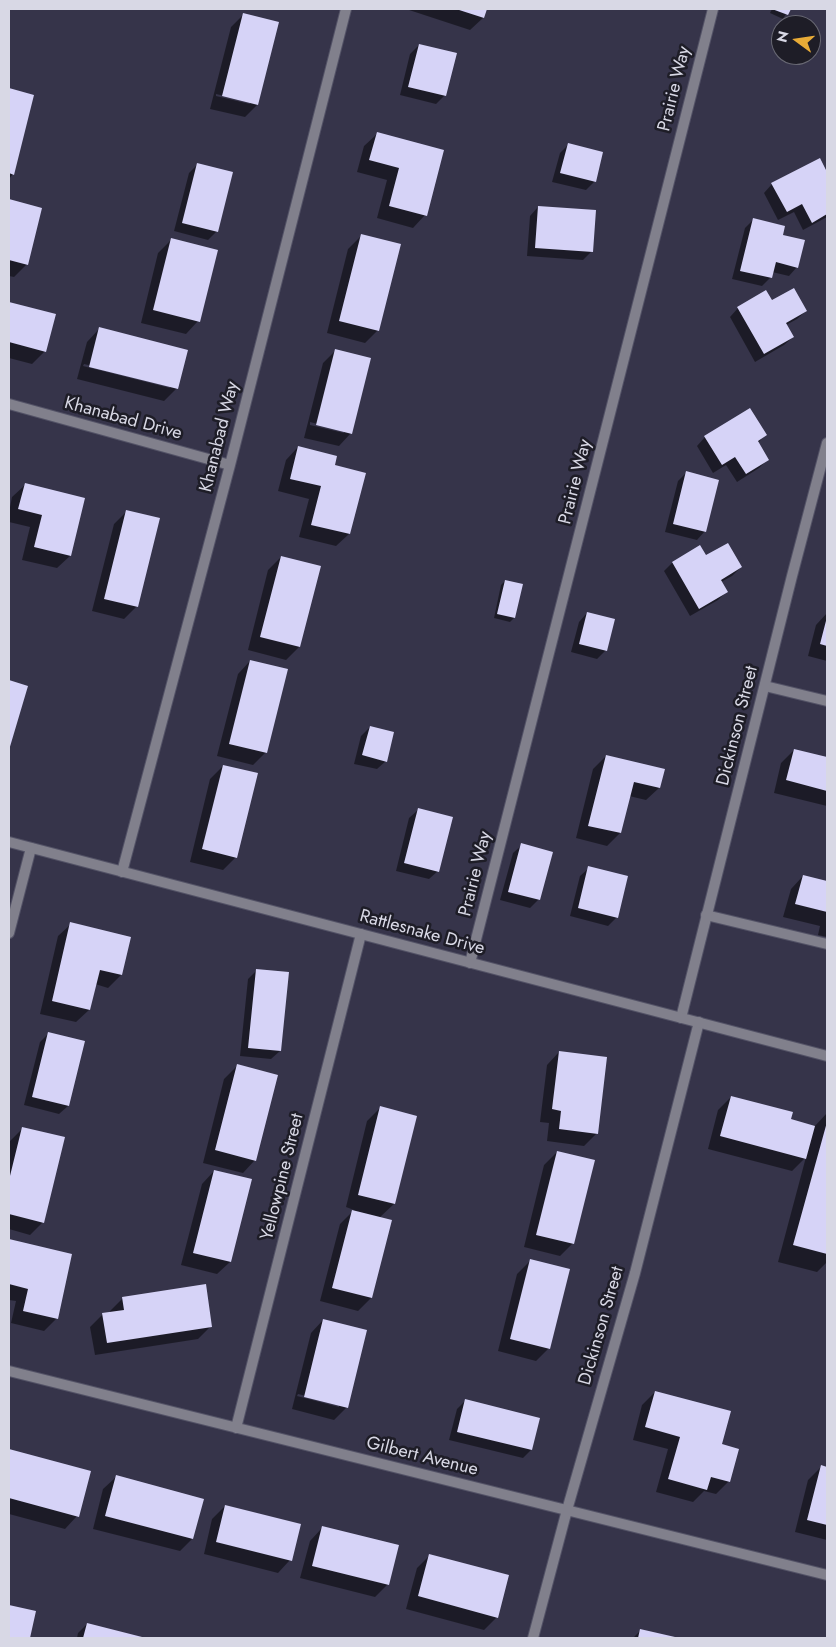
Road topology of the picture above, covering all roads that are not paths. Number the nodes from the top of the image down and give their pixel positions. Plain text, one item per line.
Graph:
1 (346, 9) edge
2 (713, 9) edge
3 (9, 404) edge
4 (827, 443) edge
5 (230, 464) junction
6 (765, 686) junction
7 (827, 701) edge
8 (9, 842) edge
9 (30, 848) junction
10 (122, 872) junction
11 (706, 915) junction
12 (9, 933) edge
13 (361, 934) junction
14 (827, 944) edge
15 (470, 963) junction
16 (681, 1018) junction
17 (699, 1022) junction
18 (827, 1056) edge
19 (9, 1371) edge
20 (236, 1428) junction
21 (567, 1510) junction
22 (827, 1575) edge
23 (533, 1638) edge

1 - 5 street, Khanabad Way
2 - 15 street, Prairie Way
3 - 5 street, Khanabad Drive
4 - 6 street, Dickinson Street
5 - 10 street, Khanabad Way
6 - 7 street
6 - 11 street, Dickinson Street
8 - 9 street, Rattlesnake Drive
9 - 10 street, Rattlesnake Drive
9 - 12 street
10 - 13 street, Rattlesnake Drive
11 - 14 street
11 - 16 street, Dickinson Street
13 - 15 street, Rattlesnake Drive
13 - 20 street, Yellowpine Street
15 - 16 street, Rattlesnake Drive
16 - 17 street, Rattlesnake Drive
17 - 18 street, Rattlesnake Drive
17 - 21 street, Dickinson Street
19 - 20 street, Gilbert Avenue
20 - 21 street, Gilbert Avenue
21 - 22 street, Gilbert Avenue
21 - 23 street, Dickinson Street

